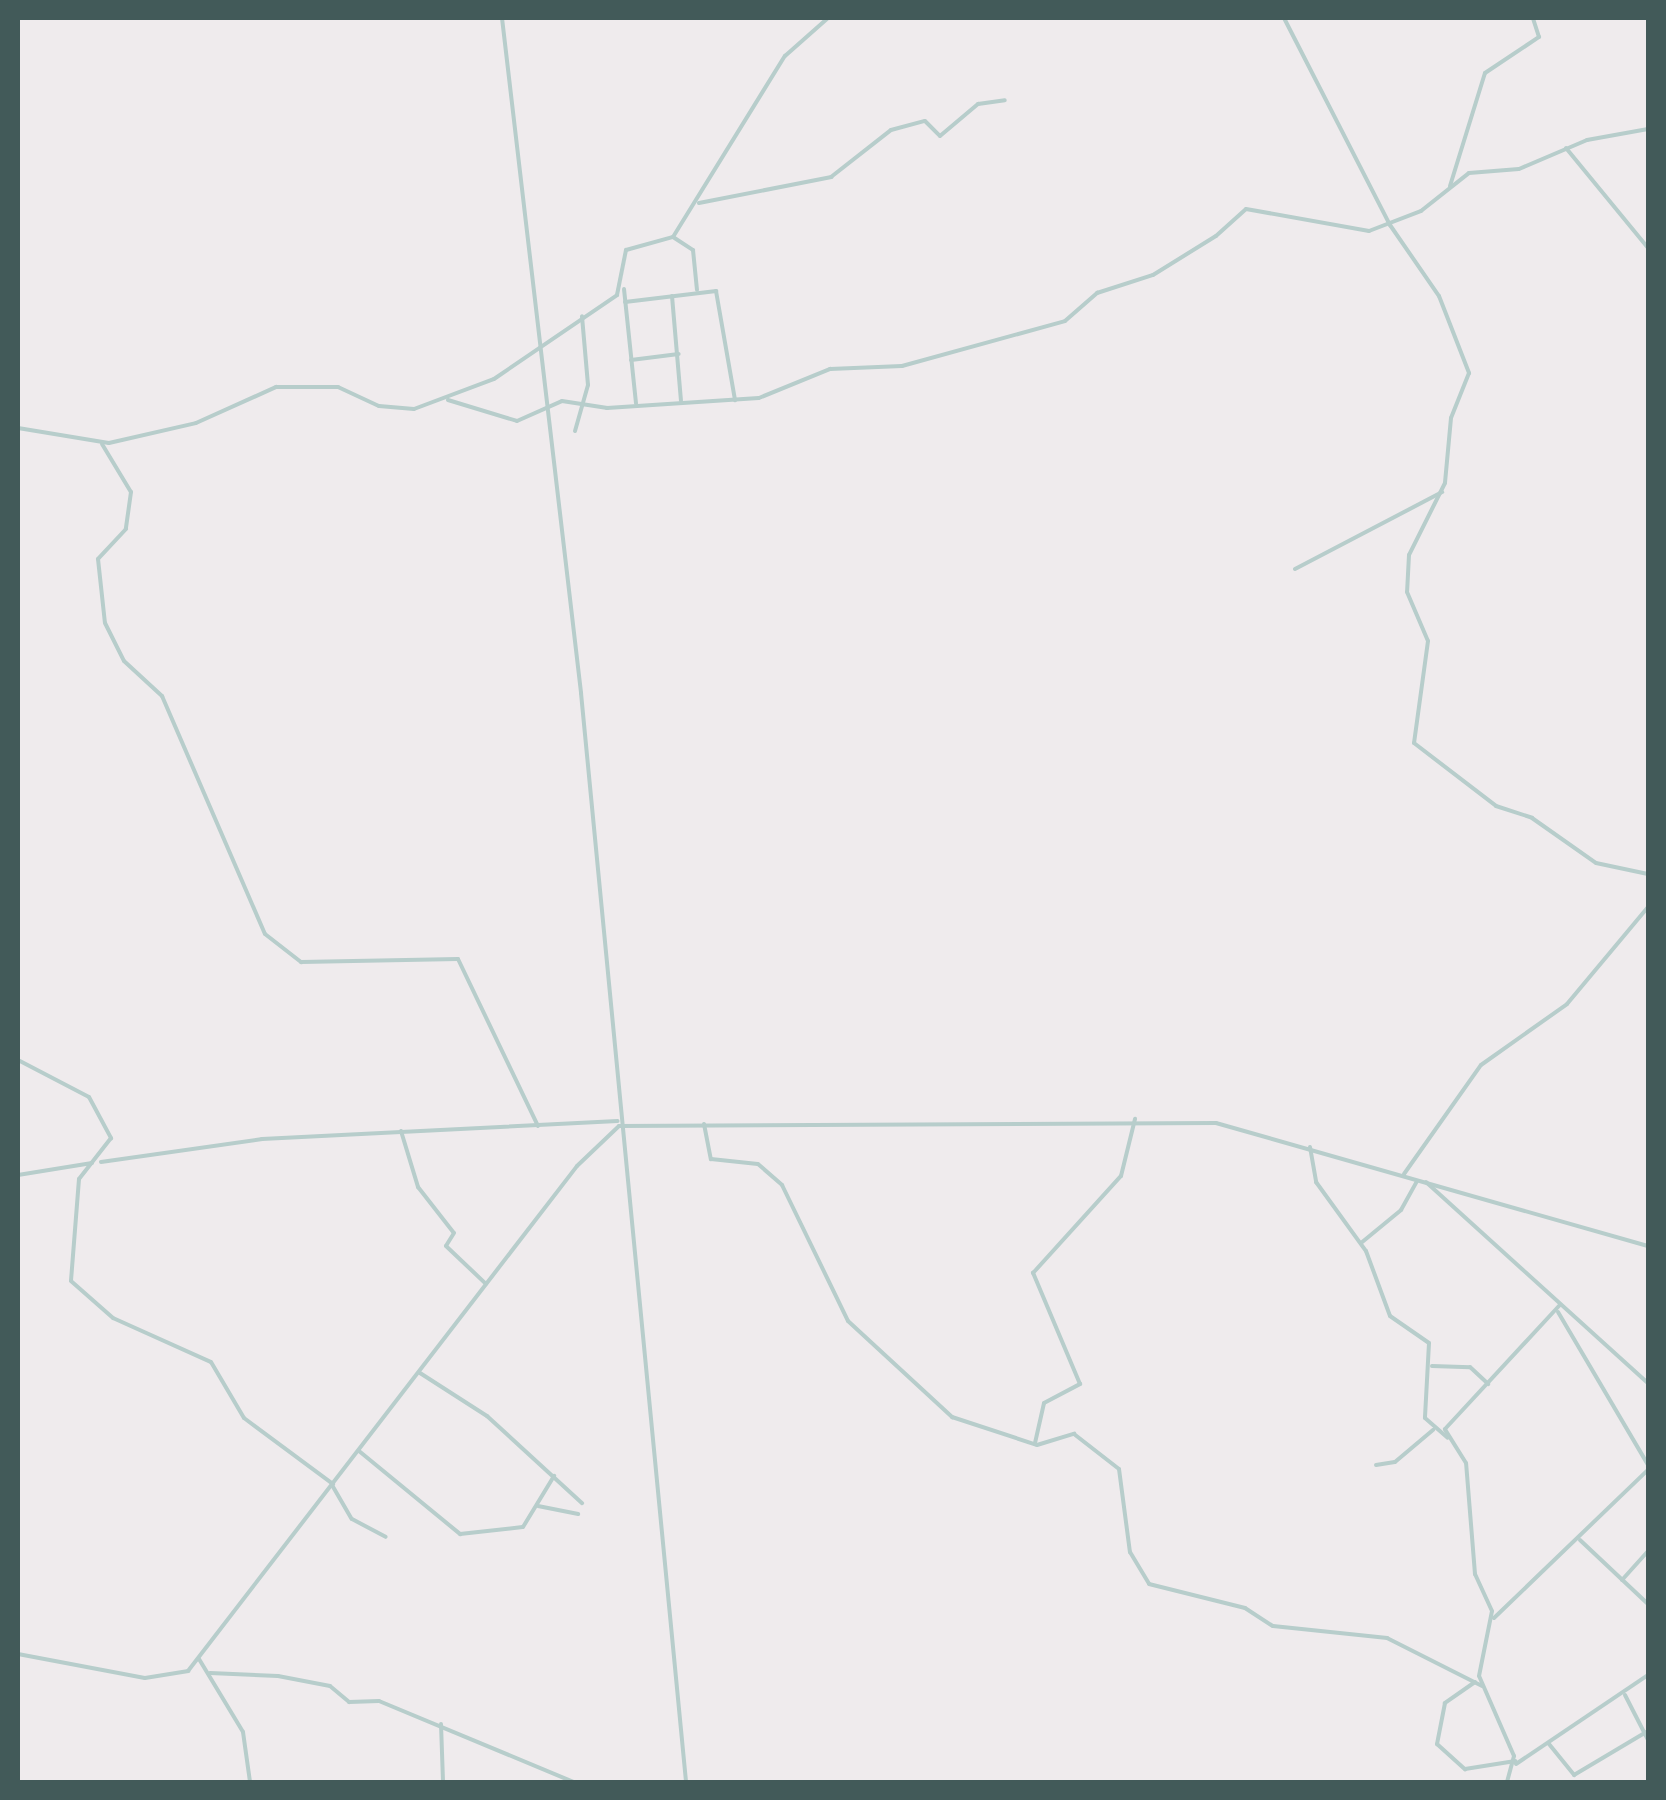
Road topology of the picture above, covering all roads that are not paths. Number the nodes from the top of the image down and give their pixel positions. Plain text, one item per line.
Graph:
1 (502, 18) edge
2 (828, 18) edge
3 (1284, 18) edge
4 (1533, 18) edge
5 (1005, 100) dead end
6 (1648, 129) edge
7 (1564, 148) junction
8 (1450, 186) junction
9 (699, 203) junction
10 (1390, 225) junction
11 (673, 237) junction
12 (1648, 248) edge
13 (623, 285) junction
14 (697, 292) junction
15 (672, 295) junction
16 (626, 302) junction
17 (582, 316) junction
18 (537, 350) junction
19 (679, 354) junction
20 (631, 360) junction
21 (448, 400) junction
22 (735, 400) junction
23 (680, 401) junction
24 (636, 404) junction
25 (585, 405) junction
26 (542, 410) junction
27 (18, 428) edge
28 (576, 431) dead end
29 (102, 444) junction
30 (1442, 492) junction
31 (1294, 569) dead end
32 (1648, 874) edge
33 (1648, 907) edge
34 (18, 1060) edge
35 (1135, 1119) junction
36 (619, 1124) junction
37 (704, 1124) junction
38 (538, 1126) junction
39 (401, 1131) junction
40 (1310, 1147) junction
41 (98, 1162) junction
42 (1404, 1174) junction
43 (18, 1175) edge
44 (1418, 1179) junction
45 (1426, 1182) junction
46 (1361, 1243) junction
47 (1648, 1246) edge
48 (486, 1284) junction
49 (1559, 1309) junction
50 (1432, 1352) junction
51 (1442, 1362) junction
52 (1432, 1366) junction
53 (420, 1372) junction
54 (1648, 1383) edge
55 (1488, 1384) junction
56 (1433, 1430) junction
57 (1450, 1439) junction
58 (1037, 1445) junction
59 (359, 1450) junction
60 (1376, 1465) dead end
61 (1648, 1468) edge
62 (554, 1476) junction
63 (333, 1485) junction
64 (582, 1502) dead end
65 (536, 1505) junction
66 (578, 1514) dead end
67 (386, 1537) dead end
68 (1580, 1540) junction
69 (1648, 1551) edge
70 (1622, 1580) junction
71 (1648, 1604) edge
72 (1492, 1619) junction
73 (18, 1654) edge
74 (199, 1659) junction
75 (210, 1673) junction
76 (1648, 1675) edge
77 (1475, 1682) junction
78 (1482, 1686) junction
79 (1624, 1693) junction
80 (440, 1724) junction
81 (1647, 1732) edge
82 (1648, 1740) edge
83 (1549, 1744) junction
84 (1516, 1762) junction
85 (250, 1782) edge
86 (443, 1782) edge
87 (574, 1782) edge
88 (686, 1782) edge
89 (1507, 1782) edge

1 - 18 street
2 - 9 street
3 - 10 street
4 - 8 street
5 - 9 street
6 - 7 street
7 - 8 street
7 - 12 street
8 - 10 street
9 - 11 street
10 - 22 street
10 - 30 street
11 - 13 street
11 - 14 street
13 - 16 street
13 - 17 street
14 - 15 street
14 - 22 street
15 - 16 street
15 - 19 street
16 - 20 street
17 - 18 street
17 - 25 street
18 - 21 street
18 - 26 street
19 - 20 street
19 - 23 street
20 - 24 street
21 - 26 street
21 - 29 street
22 - 23 street
23 - 24 street
24 - 25 street
25 - 26 street
25 - 28 street
26 - 36 street
27 - 29 street
29 - 38 street
30 - 31 street
30 - 32 street
33 - 42 street
34 - 41 street
35 - 37 street
35 - 40 street
35 - 58 street
36 - 37 street
36 - 38 street
36 - 48 street
36 - 88 street
37 - 58 street
38 - 39 street
39 - 41 street
39 - 48 street
40 - 42 street
40 - 46 street
41 - 43 street
41 - 63 street
42 - 44 street
44 - 45 street
44 - 46 street
45 - 47 street
45 - 49 street
46 - 50 street
48 - 53 street
49 - 54 street
49 - 55 street
49 - 61 street
50 - 51 street
50 - 52 street
51 - 52 street
51 - 55 street
52 - 56 street
53 - 59 street
53 - 62 street
55 - 57 street
56 - 57 street
56 - 60 street
57 - 72 street
58 - 77 street
59 - 63 street
59 - 65 street
61 - 68 street
62 - 64 street
62 - 65 street
63 - 67 street
63 - 74 street
65 - 66 street
68 - 70 street
68 - 72 street
69 - 70 street
70 - 71 street
72 - 78 street
73 - 74 street
74 - 75 street
75 - 80 street
75 - 85 street
76 - 79 street
77 - 78 street
77 - 84 street
78 - 84 street
79 - 81 street
79 - 83 street
80 - 86 street
80 - 87 street
81 - 82 street
81 - 83 street
83 - 84 street
84 - 89 street

